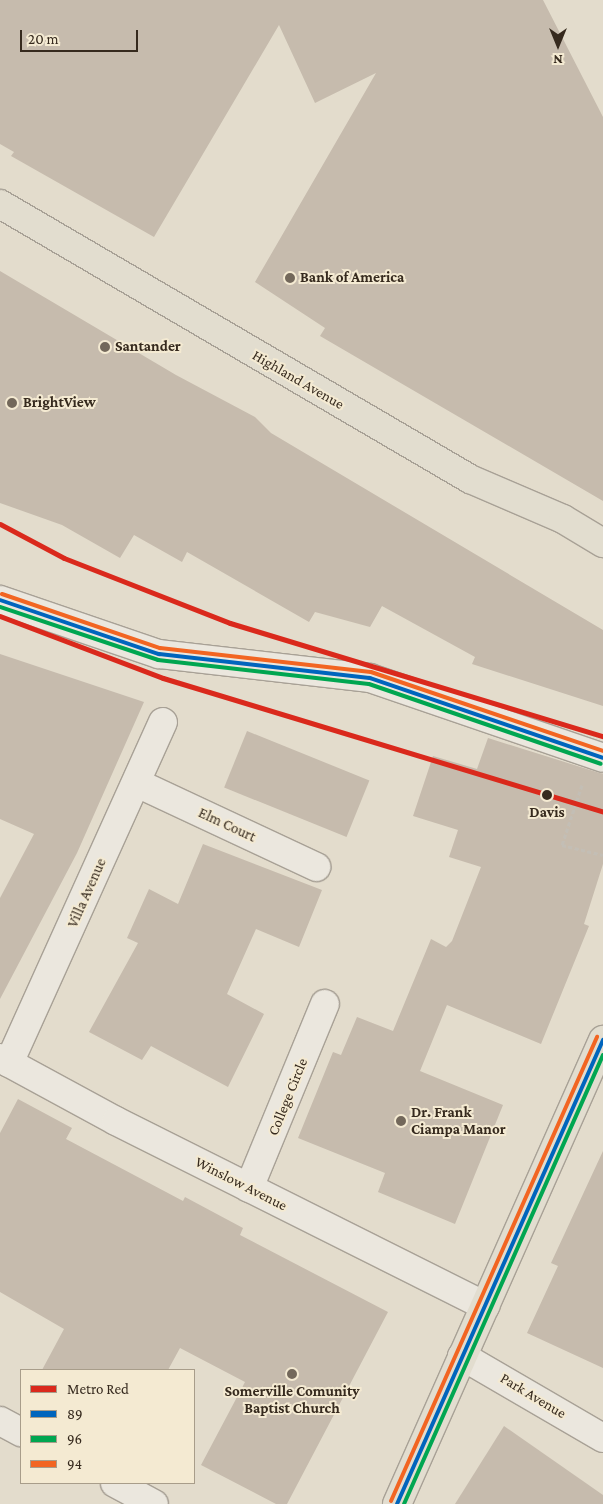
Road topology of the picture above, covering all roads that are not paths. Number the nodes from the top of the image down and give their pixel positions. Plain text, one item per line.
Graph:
1 (0, 204) edge
2 (603, 543) edge
3 (0, 600) edge
4 (163, 722) dead end
5 (603, 758) edge
6 (137, 783) junction
7 (316, 867) dead end
8 (325, 1004) dead end
9 (603, 1040) edge
10 (5, 1060) edge
11 (250, 1188) junction
12 (485, 1306) junction
13 (462, 1356) junction
14 (0, 1421) edge
15 (20, 1431) edge
16 (603, 1438) edge
17 (117, 1484) edge
18 (154, 1504) edge
19 (397, 1504) edge

1 - 2 main road, Highland Avenue
3 - 5 street
4 - 6 street, Villa Avenue
6 - 7 street, Elm Court
6 - 10 street, Villa Avenue
8 - 11 street, College Circle
9 - 12 main road
10 - 11 street, Winslow Avenue
11 - 12 street, Winslow Avenue
12 - 13 main road
13 - 16 street, Park Avenue
13 - 19 main road
14 - 15 street
17 - 18 street

